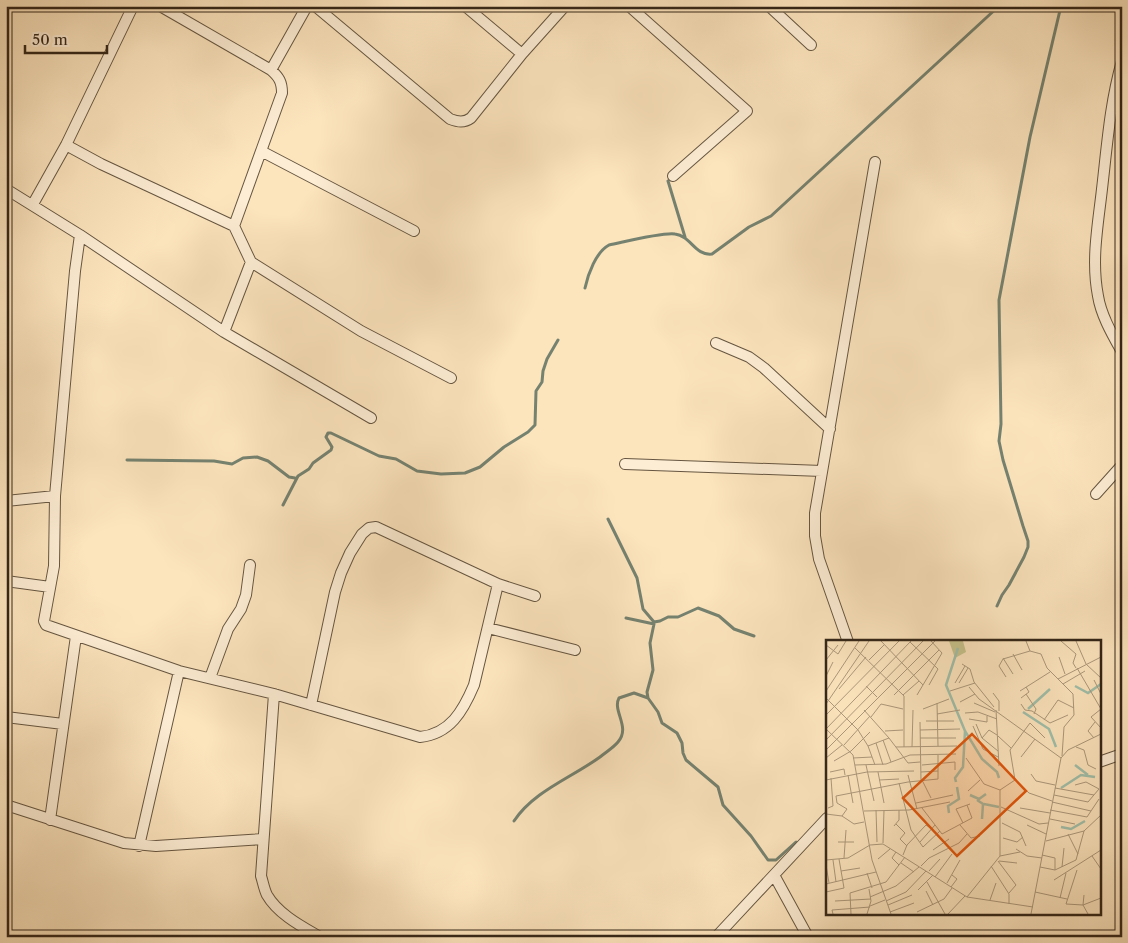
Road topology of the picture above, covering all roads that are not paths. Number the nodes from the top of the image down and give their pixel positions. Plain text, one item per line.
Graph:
1 (133, 6) edge
2 (160, 6) edge
3 (307, 6) edge
4 (315, 6) edge
5 (465, 6) edge
6 (565, 6) edge
7 (630, 6) edge
8 (769, 6) edge
9 (811, 45) dead end
10 (522, 54) junction
11 (1122, 61) edge
12 (271, 70) junction
13 (66, 145) junction
14 (262, 151) junction
15 (875, 162) dead end
16 (673, 176) dead end
17 (6, 188) edge
18 (33, 204) junction
19 (234, 226) junction
20 (414, 231) dead end
21 (80, 235) junction
22 (251, 262) junction
23 (224, 332) junction
24 (716, 342) dead end
25 (1122, 352) edge
26 (451, 378) dead end
27 (371, 418) dead end
28 (830, 428) junction
29 (625, 464) dead end
30 (1122, 465) edge
31 (822, 472) junction
32 (1096, 494) dead end
33 (55, 496) junction
34 (6, 500) edge
35 (250, 565) dead end
36 (6, 581) edge
37 (498, 584) junction
38 (50, 587) junction
39 (535, 596) dead end
40 (488, 628) junction
41 (76, 636) junction
42 (847, 640) edge
43 (575, 650) dead end
44 (179, 671) junction
45 (210, 678) junction
46 (274, 694) junction
47 (311, 705) junction
48 (6, 717) edge
49 (63, 724) junction
50 (1122, 754) edge
51 (1100, 762) edge
52 (6, 805) edge
53 (826, 819) edge
54 (50, 820) junction
55 (263, 839) junction
56 (139, 846) junction
57 (774, 875) junction
58 (320, 937) edge
59 (716, 937) edge
60 (808, 937) edge

1 - 13 street
2 - 12 street
3 - 12 street
4 - 10 street
5 - 10 street
6 - 10 street
7 - 16 street
8 - 9 street
11 - 25 street
12 - 14 street
13 - 18 street
13 - 19 street
14 - 19 street
14 - 20 street
15 - 28 street
17 - 18 street
18 - 21 street
19 - 22 street
21 - 23 street
21 - 33 street
22 - 23 street
22 - 26 street
23 - 27 street
24 - 28 street
28 - 31 street
29 - 31 street
30 - 32 street
31 - 42 street
33 - 34 street
33 - 38 street
35 - 45 street
36 - 38 street
37 - 39 street
37 - 40 street
37 - 47 street
38 - 41 street
40 - 43 street
40 - 47 street
41 - 44 street
41 - 49 street
44 - 45 street
44 - 56 street
45 - 46 street
46 - 47 street
46 - 55 street
48 - 49 street
49 - 54 street
50 - 51 street
52 - 54 street
53 - 57 street
54 - 56 street
55 - 56 street
55 - 58 street
57 - 59 street
57 - 60 street

